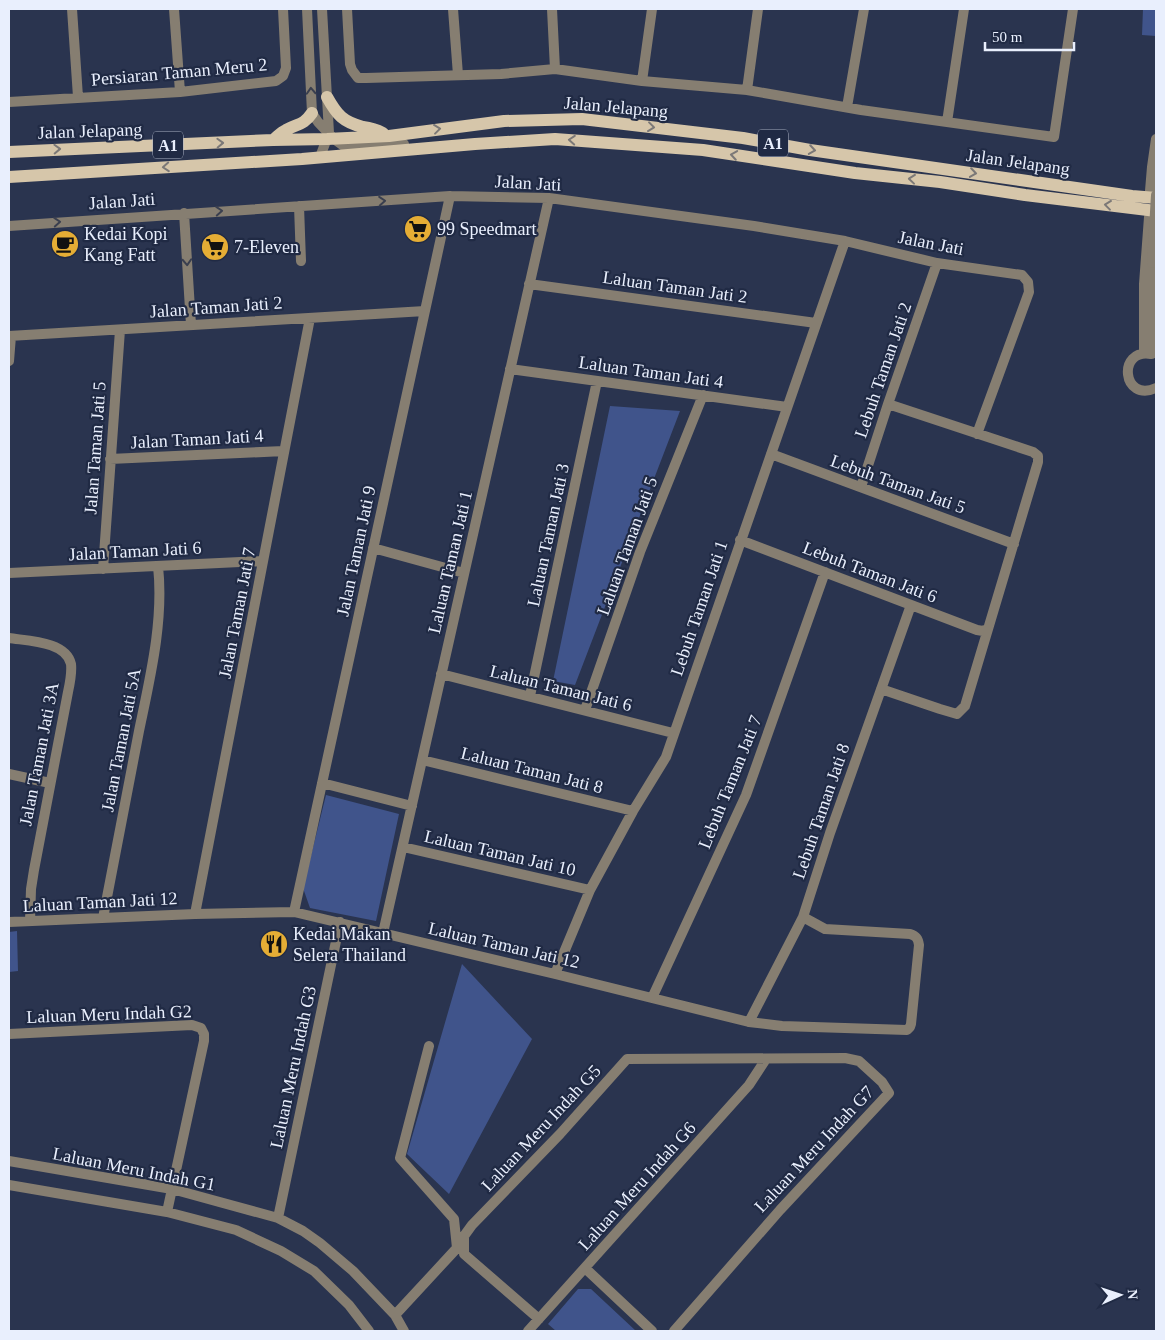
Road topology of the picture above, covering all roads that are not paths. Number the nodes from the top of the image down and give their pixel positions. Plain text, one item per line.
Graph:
1 (72, 9) edge
2 (174, 9) edge
3 (283, 9) edge
4 (307, 9) edge
5 (322, 9) edge
6 (347, 9) edge
7 (453, 9) edge
8 (552, 9) edge
9 (652, 9) edge
10 (758, 9) edge
11 (864, 9) edge
12 (964, 9) edge
13 (1073, 9) edge
14 (555, 69) junction
15 (458, 75) junction
16 (642, 81) junction
17 (747, 90) junction
18 (180, 92) junction
19 (327, 97) junction
20 (78, 98) junction
21 (9, 102) edge
22 (847, 107) junction
23 (312, 113) junction
24 (947, 122) junction
25 (389, 136) junction
26 (330, 137) junction
27 (1156, 139) edge
28 (273, 140) junction
29 (475, 144) junction
30 (9, 152) edge
31 (320, 158) junction
32 (9, 177) edge
33 (1154, 195) edge
34 (450, 196) junction
35 (548, 198) junction
36 (299, 206) junction
37 (184, 213) junction
38 (1152, 214) edge
39 (9, 226) edge
40 (846, 240) junction
41 (301, 261) dead end
42 (937, 263) junction
43 (529, 284) junction
44 (425, 311) junction
45 (310, 318) junction
46 (816, 323) junction
47 (190, 325) junction
48 (120, 330) junction
49 (10, 336) edge
50 (1151, 355) edge
51 (9, 361) edge
52 (510, 369) junction
53 (597, 381) junction
54 (1156, 388) edge
55 (703, 395) junction
56 (888, 404) junction
57 (787, 407) junction
58 (977, 434) junction
59 (284, 451) junction
60 (770, 454) junction
61 (110, 459) junction
62 (861, 487) junction
63 (740, 540) junction
64 (1014, 544) junction
65 (373, 548) junction
66 (263, 561) junction
67 (158, 566) junction
68 (103, 569) junction
69 (825, 572) junction
70 (9, 573) edge
71 (464, 573) junction
72 (911, 605) junction
73 (988, 630) junction
74 (9, 638) edge
75 (442, 674) junction
76 (881, 689) junction
77 (530, 696) junction
78 (585, 710) junction
79 (673, 733) junction
80 (422, 760) junction
81 (9, 774) edge
82 (50, 783) junction
83 (322, 783) junction
84 (412, 806) junction
85 (633, 812) junction
86 (403, 847) junction
87 (590, 890) junction
88 (294, 912) junction
89 (195, 914) junction
90 (803, 917) junction
91 (102, 918) junction
92 (30, 921) junction
93 (9, 922) edge
94 (340, 922) junction
95 (383, 933) junction
96 (555, 974) junction
97 (652, 998) junction
98 (750, 1022) junction
99 (9, 1034) edge
100 (429, 1046) dead end
101 (766, 1059) junction
102 (9, 1161) edge
103 (9, 1185) edge
104 (172, 1189) junction
105 (167, 1212) junction
106 (278, 1218) junction
107 (585, 1268) junction
108 (395, 1315) junction
109 (539, 1319) junction
110 (369, 1331) edge
111 (404, 1331) edge
112 (528, 1331) edge
113 (652, 1331) edge
114 (674, 1331) edge

1 - 20 street
2 - 18 street
3 - 18 street, Persiaran Taman Meru 2
23 -> 4 street
5 - 19 street
6 - 15 street
7 - 15 street
8 - 14 street
9 - 16 street
10 - 17 street
11 - 22 street
12 - 24 street
13 - 24 street
14 - 15 street
14 - 16 street
16 - 17 street
17 - 22 street
18 - 20 street, Persiaran Taman Meru 2
19 - 25 main road
19 - 26 street
20 - 21 street, Persiaran Taman Meru 2
22 - 24 street
23 - 26 street
23 - 28 main road
25 - 26 main road, Jalan Jelapang / A1
25 -> 33 main road, Jalan Jelapang / A1
26 - 28 main road, Jalan Jelapang / A1
26 - 29 street
26 - 31 street
27 - 33 street
30 -> 28 main road, Jalan Jelapang / A1
29 - 31 main road, Jalan Jelapang / A1
38 -> 29 main road, Jalan Jelapang / A1
31 -> 32 main road, Jalan Jelapang / A1
33 - 38 street
33 - 50 street, bridge
34 - 35 street, Jalan Jati
36 -> 34 street, Jalan Jati
34 - 44 street, Jalan Taman Jati 9
35 - 40 street, Jalan Jati
35 - 43 street, Laluan Taman Jati 1
37 -> 36 street, Jalan Jati
36 - 41 street
39 -> 37 street, Jalan Jati
37 -> 47 street
38 - 50 street
40 - 42 street, Jalan Jati
40 - 46 street, Lebuh Taman Jati 1
42 - 56 street, Lebuh Taman Jati 2
42 - 58 street, Jalan Jati
43 - 46 street, Laluan Taman Jati 2
43 - 52 street, Laluan Taman Jati 1
44 - 45 street, Jalan Taman Jati 2
44 - 65 street, Jalan Taman Jati 9
45 - 47 street, Jalan Taman Jati 2
45 - 59 street, Jalan Taman Jati 7
46 - 57 street, Lebuh Taman Jati 1
47 - 48 street, Jalan Taman Jati 2
48 - 49 street, Jalan Taman Jati 2
48 - 61 street, Jalan Taman Jati 5
49 - 51 street
50 - 54 street
52 - 53 street, Laluan Taman Jati 4
52 - 71 street, Laluan Taman Jati 1
53 - 55 street, Laluan Taman Jati 4
53 - 77 street, Laluan Taman Jati 3
55 - 57 street, Laluan Taman Jati 4
55 - 78 street, Laluan Taman Jati 5
56 - 58 street
56 - 62 street, Lebuh Taman Jati 2
57 - 60 street, Lebuh Taman Jati 1
58 - 64 street
59 - 61 street, Jalan Taman Jati 4
59 - 66 street, Jalan Taman Jati 7
60 - 62 street, Lebuh Taman Jati 5
60 - 63 street, Lebuh Taman Jati 1
61 - 68 street, Jalan Taman Jati 5
62 - 64 street, Lebuh Taman Jati 5
63 - 69 street, Lebuh Taman Jati 6
63 - 79 street, Lebuh Taman Jati 1
64 - 73 street
65 - 71 street
65 - 83 street, Jalan Taman Jati 9
66 - 67 street, Jalan Taman Jati 6
66 - 89 street, Jalan Taman Jati 7
67 - 68 street, Jalan Taman Jati 6
67 - 91 street, Jalan Taman Jati 5A
68 - 70 street, Jalan Taman Jati 6
69 - 72 street, Lebuh Taman Jati 6
69 - 97 street, Lebuh Taman Jati 7
71 - 75 street, Laluan Taman Jati 1
72 - 73 street, Lebuh Taman Jati 6
72 - 76 street, Lebuh Taman Jati 8
73 - 76 street
74 - 82 street, Jalan Taman Jati 3A
75 - 77 street, Laluan Taman Jati 6
75 - 80 street, Laluan Taman Jati 1
76 - 90 street, Lebuh Taman Jati 8
77 - 78 street, Laluan Taman Jati 6
78 - 79 street, Laluan Taman Jati 6
79 - 85 street, Lebuh Taman Jati 1
80 - 84 street, Laluan Taman Jati 1
80 - 85 street, Laluan Taman Jati 8
81 - 82 street
82 - 92 street, Jalan Taman Jati 3A
83 - 84 street
83 - 88 street, Jalan Taman Jati 9
84 - 86 street, Laluan Taman Jati 1
85 - 87 street, Lebuh Taman Jati 1
86 - 87 street, Laluan Taman Jati 10
86 - 95 street, Laluan Taman Jati 1
87 - 96 street, Lebuh Taman Jati 1
88 - 89 street, Laluan Taman Jati 12
88 - 94 street, Laluan Taman Jati 12
89 - 91 street, Laluan Taman Jati 12
90 - 98 street, Lebuh Taman Jati 8
90 - 98 street, Laluan Taman Jati 12
91 - 92 street, Laluan Taman Jati 12
92 - 93 street, Laluan Taman Jati 12
94 - 95 street, Laluan Taman Jati 12
94 - 106 street, Laluan Meru Indah G3
95 - 96 street, Laluan Taman Jati 12
96 - 97 street, Laluan Taman Jati 12
97 - 98 street, Laluan Taman Jati 12
99 - 104 street, Laluan Meru Indah G2
100 - 108 street
101 - 107 street, Laluan Meru Indah G6
101 - 109 street, Laluan Meru Indah G5
101 - 114 street, Laluan Meru Indah G7
102 - 104 street, Laluan Meru Indah G1
103 - 105 street
104 - 105 street, Laluan Meru Indah G2
104 - 106 street, Laluan Meru Indah G1
105 - 110 street
106 - 108 street, Laluan Meru Indah G1
107 - 109 street, Laluan Meru Indah G6
107 - 113 street
108 - 111 street, Laluan Meru Indah G1
109 - 112 street, Laluan Meru Indah G6

